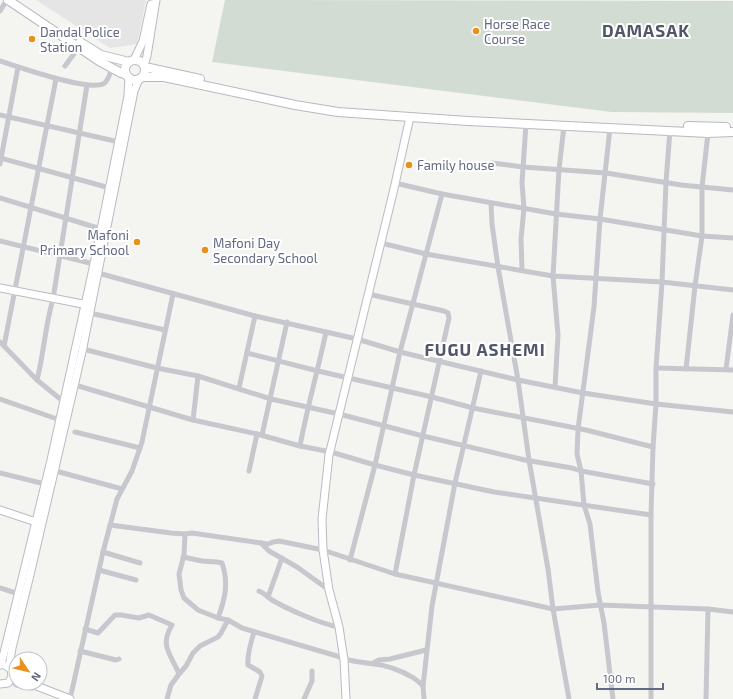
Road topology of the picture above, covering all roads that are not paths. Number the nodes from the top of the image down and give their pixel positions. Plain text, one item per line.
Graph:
1 (8, 0) edge
2 (16, 0) edge
3 (152, 0) edge
4 (156, 0) edge
5 (0, 11) edge
6 (79, 47) junction
7 (0, 61) edge
8 (132, 61) junction
9 (65, 66) dead end
10 (145, 66) junction
11 (18, 67) junction
12 (112, 68) junction
13 (127, 76) junction
14 (56, 78) junction
15 (141, 78) junction
16 (206, 83) junction
17 (87, 85) junction
18 (0, 115) edge
19 (8, 117) junction
20 (410, 117) junction
21 (526, 124) junction
22 (47, 126) junction
23 (564, 126) junction
24 (610, 128) junction
25 (733, 128) edge
26 (670, 130) junction
27 (733, 132) edge
28 (79, 133) junction
29 (708, 133) junction
30 (119, 142) junction
31 (0, 160) edge
32 (492, 163) dead end
33 (523, 167) junction
34 (39, 169) junction
35 (559, 169) junction
36 (606, 173) junction
37 (72, 178) junction
38 (666, 182) junction
39 (395, 183) junction
40 (702, 187) junction
41 (110, 188) junction
42 (733, 190) edge
43 (442, 194) junction
44 (0, 198) edge
45 (492, 203) junction
46 (31, 208) junction
47 (524, 208) junction
48 (556, 214) junction
49 (66, 218) junction
50 (600, 219) junction
51 (101, 229) junction
52 (664, 229) junction
53 (702, 236) junction
54 (733, 238) edge
55 (0, 241) edge
56 (380, 243) junction
57 (24, 247) junction
58 (426, 254) junction
59 (60, 255) junction
60 (94, 264) junction
61 (498, 267) junction
62 (522, 270) junction
63 (98, 273) junction
64 (553, 276) junction
65 (596, 278) junction
66 (662, 282) junction
67 (695, 286) junction
68 (0, 288) edge
69 (733, 290) edge
70 (15, 291) junction
71 (173, 294) junction
72 (368, 294) junction
73 (53, 299) junction
74 (412, 305) junction
75 (88, 308) junction
76 (733, 315) edge
77 (255, 316) junction
78 (287, 322) junction
79 (165, 330) junction
80 (326, 332) junction
81 (357, 339) junction
82 (2, 344) edge
83 (83, 349) junction
84 (246, 352) junction
85 (400, 352) junction
86 (279, 360) junction
87 (440, 362) junction
88 (157, 368) junction
89 (656, 368) junction
90 (686, 369) junction
91 (726, 369) junction
92 (733, 370) edge
93 (318, 371) junction
94 (481, 371) junction
95 (198, 376) junction
96 (348, 378) junction
97 (37, 380) junction
98 (518, 380) junction
99 (75, 385) junction
100 (555, 387) junction
101 (239, 388) junction
102 (393, 388) junction
103 (583, 393) junction
104 (432, 397) junction
105 (0, 399) edge
106 (271, 399) junction
107 (64, 402) junction
108 (656, 404) junction
109 (308, 407) junction
110 (149, 408) junction
111 (473, 408) junction
112 (733, 412) edge
113 (339, 414) junction
114 (522, 417) junction
115 (60, 420) junction
116 (193, 420) junction
117 (384, 425) junction
118 (578, 429) junction
119 (75, 432) dead end
120 (260, 435) junction
121 (423, 436) junction
122 (464, 445) junction
123 (300, 446) junction
124 (653, 447) junction
125 (140, 448) junction
126 (331, 452) junction
127 (529, 460) junction
128 (375, 465) junction
129 (52, 470) junction
130 (249, 471) dead end
131 (581, 471) junction
132 (0, 473) edge
133 (414, 475) junction
134 (455, 483) junction
135 (45, 484) junction
136 (653, 484) junction
137 (122, 489) junction
138 (536, 498) junction
139 (584, 506) junction
140 (0, 510) edge
141 (651, 515) junction
142 (36, 522) junction
143 (110, 525) junction
144 (185, 534) junction
145 (261, 543) junction
146 (323, 550) junction
147 (103, 552) junction
148 (183, 557) junction
149 (282, 558) junction
150 (350, 560) junction
151 (140, 563) dead end
152 (99, 570) junction
153 (395, 574) junction
154 (136, 580) dead end
155 (437, 582) junction
156 (0, 588) edge
157 (329, 590) junction
158 (259, 591) dead end
159 (19, 594) junction
160 (268, 597) junction
161 (600, 605) junction
162 (652, 607) junction
163 (553, 609) junction
164 (708, 609) junction
165 (733, 612) edge
166 (218, 618) junction
167 (228, 620) junction
168 (339, 627) junction
169 (85, 630) junction
170 (254, 632) junction
171 (426, 650) junction
172 (12, 651) edge
173 (80, 651) junction
174 (119, 659) dead end
175 (344, 660) junction
176 (373, 664) junction
177 (0, 666) edge
178 (312, 671) dead end
179 (179, 674) junction
180 (423, 686) junction
181 (48, 691) edge
182 (70, 699) edge
183 (167, 699) edge
184 (255, 699) edge
185 (304, 699) edge
186 (346, 699) edge
187 (424, 699) edge
188 (569, 699) edge
189 (613, 699) edge
190 (651, 699) edge
191 (706, 699) edge

1 - 5 street
1 - 6 main road
2 - 8 main road
3 - 8 main road
4 - 10 main road
6 - 9 street
6 - 12 main road
7 - 11 street
8 - 10 main road
8 - 13 main road
10 - 15 main road
10 - 16 main road
11 - 14 street
11 - 19 street
12 - 13 main road
12 - 17 street
13 - 15 main road
13 - 30 main road
14 - 17 street
14 - 22 street
15 - 16 main road
15 - 63 main road
16 - 20 main road
16 - 25 main road
17 - 28 street
18 - 19 street
19 - 22 street
19 - 31 street
20 - 21 main road
20 - 39 main road
21 - 23 main road
21 - 33 street
22 - 28 street
22 - 34 street
23 - 24 main road
23 - 35 street
24 - 26 main road
24 - 36 street
26 - 29 main road
26 - 38 street
27 - 29 main road
28 - 30 street
28 - 37 street
29 - 40 street
30 - 41 main road
31 - 34 street
32 - 33 street
33 - 35 street
33 - 47 street
34 - 37 street
34 - 46 street
35 - 36 street
35 - 48 street
36 - 38 street
36 - 50 street
37 - 41 street
37 - 49 street
38 - 40 street
38 - 52 street
39 - 43 street
39 - 56 main road
40 - 42 street
40 - 53 street
41 - 51 main road
43 - 45 street
43 - 58 street
44 - 46 street
45 - 47 street
45 - 61 street
46 - 49 street
46 - 57 street
47 - 48 street
47 - 62 street
48 - 50 street
48 - 64 street
49 - 51 street
49 - 59 street
50 - 52 street
50 - 65 street
51 - 60 main road
52 - 53 street
52 - 66 street
53 - 54 street
53 - 67 street
55 - 57 street
56 - 58 street
56 - 72 main road
57 - 59 street
57 - 70 street
58 - 61 street
58 - 74 street
59 - 60 street
59 - 73 street
60 - 75 main road
61 - 62 street
61 - 98 street
62 - 64 street
63 - 71 street
63 - 75 main road
64 - 65 street
64 - 100 street
65 - 66 street
65 - 103 street
66 - 67 street
66 - 89 street
67 - 69 street
67 - 90 street
68 - 70 main road
70 - 73 main road
70 - 82 street
71 - 77 street
71 - 79 street
72 - 74 street
72 - 81 main road
73 - 75 main road
73 - 97 street
74 - 85 street
74 - 87 street
75 - 79 street
75 - 83 main road
75 - 107 main road
76 - 91 street
77 - 78 street
77 - 84 street
78 - 80 street
78 - 86 street
79 - 88 street
80 - 81 street
80 - 93 street
81 - 85 street
81 - 96 main road
82 - 97 street
83 - 88 street
83 - 99 main road
84 - 86 street
84 - 101 street
85 - 87 street
85 - 102 street
86 - 93 street
86 - 106 street
87 - 94 street
87 - 104 street
88 - 95 street
88 - 110 street
89 - 90 street
89 - 108 street
90 - 91 street
91 - 92 street
93 - 96 street
93 - 109 street
94 - 98 street
94 - 111 street
95 - 101 street
95 - 116 street
96 - 102 street
96 - 113 main road
97 - 107 street
98 - 100 street
98 - 114 street
99 - 110 street
99 - 129 main road
100 - 103 street
101 - 106 street
102 - 104 street
102 - 117 street
103 - 108 street
103 - 118 street
104 - 111 street
104 - 121 street
105 - 115 street
106 - 109 street
106 - 120 street
107 - 115 main road
108 - 112 street
108 - 124 street
109 - 113 street
109 - 123 street
110 - 116 street
110 - 125 street
111 - 114 street
111 - 122 street
113 - 117 street
113 - 126 main road
114 - 118 street
114 - 127 street
115 - 129 main road
116 - 120 street
117 - 121 street
117 - 128 street
118 - 124 street
118 - 131 street
119 - 125 street
120 - 123 street
120 - 130 street
121 - 122 street
121 - 133 street
122 - 127 street
122 - 134 street
123 - 126 street
124 - 136 street
125 - 137 street
126 - 128 street
126 - 146 main road
127 - 131 street
127 - 138 street
128 - 133 street
128 - 150 street
129 - 135 main road
129 - 137 street
129 - 172 main road
131 - 136 street
131 - 139 street
132 - 135 street
133 - 134 street
133 - 153 street
134 - 138 street
134 - 155 street
135 - 142 main road
136 - 141 street
137 - 143 street
138 - 139 street
138 - 163 street
139 - 141 street
139 - 161 street
140 - 142 main road
141 - 162 street
142 - 159 main road
143 - 144 street
143 - 147 street
144 - 145 street
144 - 148 street
145 - 146 street
145 - 149 street
146 - 150 street
146 - 157 main road
147 - 151 street
147 - 152 street
148 - 166 street
148 - 166 street
149 - 157 street
149 - 160 street
150 - 153 street
152 - 154 street
152 - 169 street
153 - 155 street
155 - 163 street
155 - 171 street
156 - 159 street
157 - 168 main road
158 - 160 street
159 - 177 main road
160 - 168 street
161 - 162 street
161 - 163 street
161 - 189 street
162 - 164 street
162 - 190 street
163 - 188 street
164 - 165 street
164 - 191 street
166 - 167 street
167 - 170 street
167 - 179 street
168 - 175 main road
169 - 173 street
169 - 179 street
170 - 175 street
170 - 184 street
171 - 176 street
171 - 180 street
173 - 174 street
173 - 182 street
175 - 176 street
175 - 186 main road
176 - 180 street
178 - 185 street
179 - 183 street
180 - 187 street
181 - 182 main road

